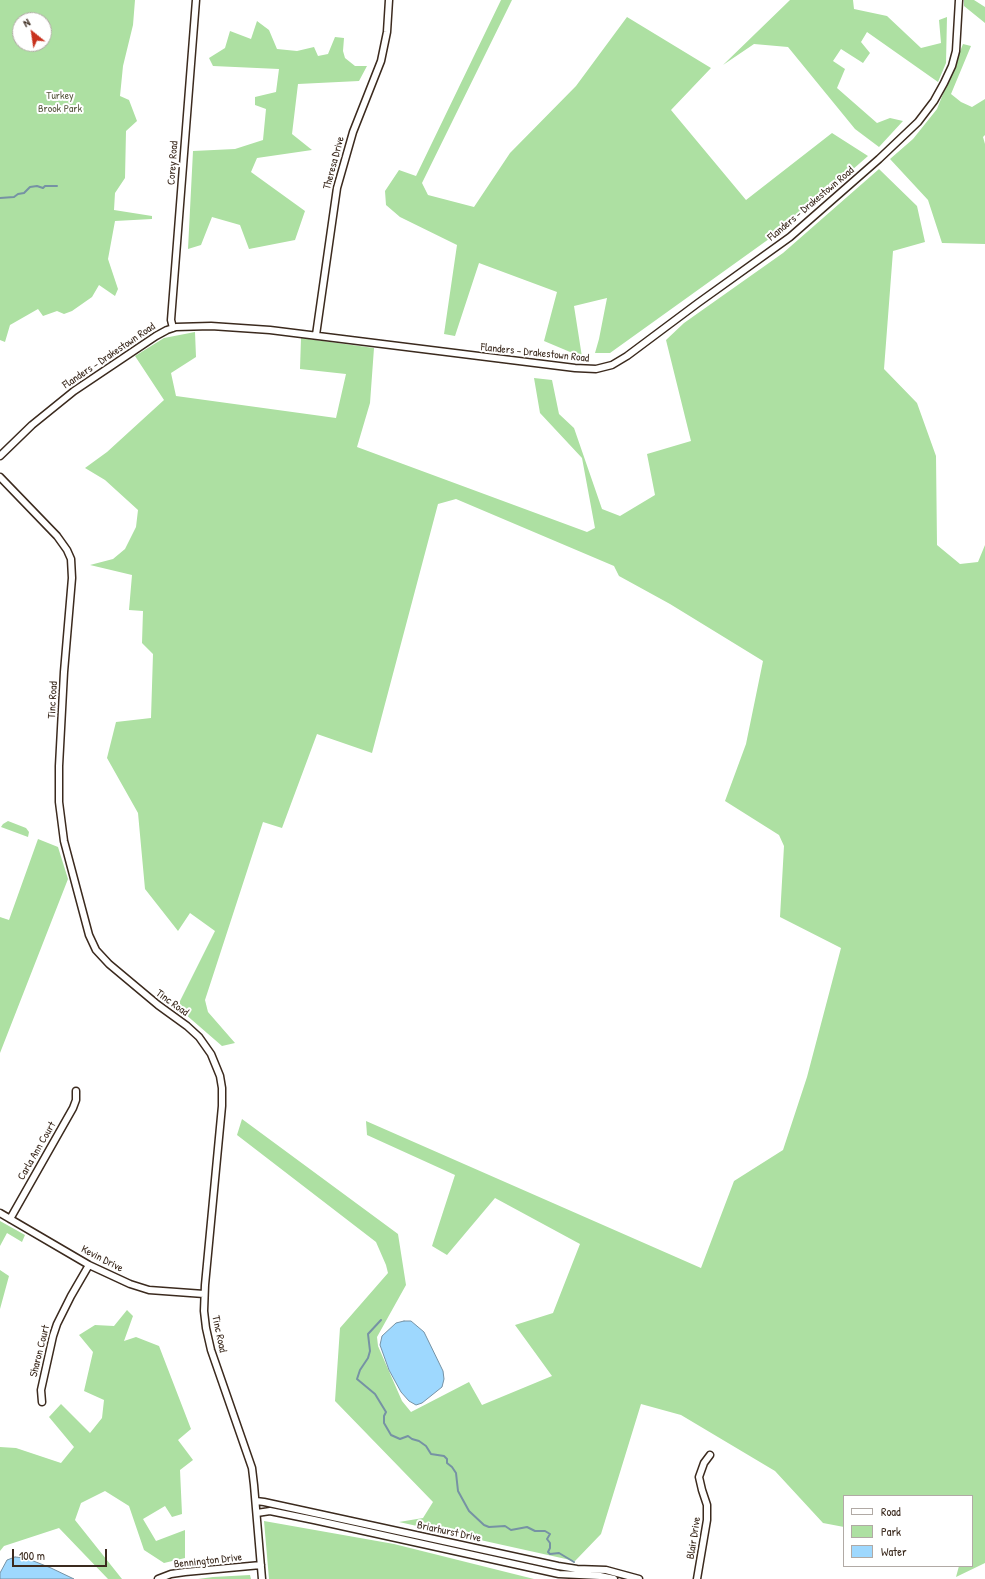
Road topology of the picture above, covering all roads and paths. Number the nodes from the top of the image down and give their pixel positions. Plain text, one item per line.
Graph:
1 (196, 0) edge
2 (389, 0) edge
3 (959, 0) edge
4 (173, 328) junction
5 (316, 335) junction
6 (0, 456) edge
7 (0, 478) edge
8 (76, 1091) dead end
9 (0, 1213) edge
10 (10, 1219) junction
11 (89, 1264) junction
12 (204, 1294) junction
13 (42, 1402) dead end
14 (710, 1455) dead end
15 (256, 1501) junction
16 (256, 1513) junction
17 (261, 1565) junction
18 (158, 1579) edge
19 (262, 1579) edge
20 (614, 1579) edge
21 (639, 1579) edge
22 (697, 1579) edge

1 - 4 street, Corey Road
2 - 5 street, Theresa Drive
3 - 5 street, Flanders - Drakestown Road
4 - 5 street, Flanders - Drakestown Road
4 - 6 street, Flanders - Drakestown Road
7 - 12 street, Tinc Road
8 - 10 street, Carla Ann Court
9 - 10 street, Kevin Drive
10 - 11 street, Kevin Drive
11 - 12 street, Kevin Drive
11 - 13 street, Sharon Court
12 - 15 street, Tinc Road
14 - 22 street, Blair Drive
15 - 16 street, Tinc Road
15 - 21 street, Briarhurst Drive
16 - 17 street, Tinc Road
16 - 20 street, Briarhurst Drive
17 - 18 street, Bennington Drive
17 - 19 street, Tinc Road

